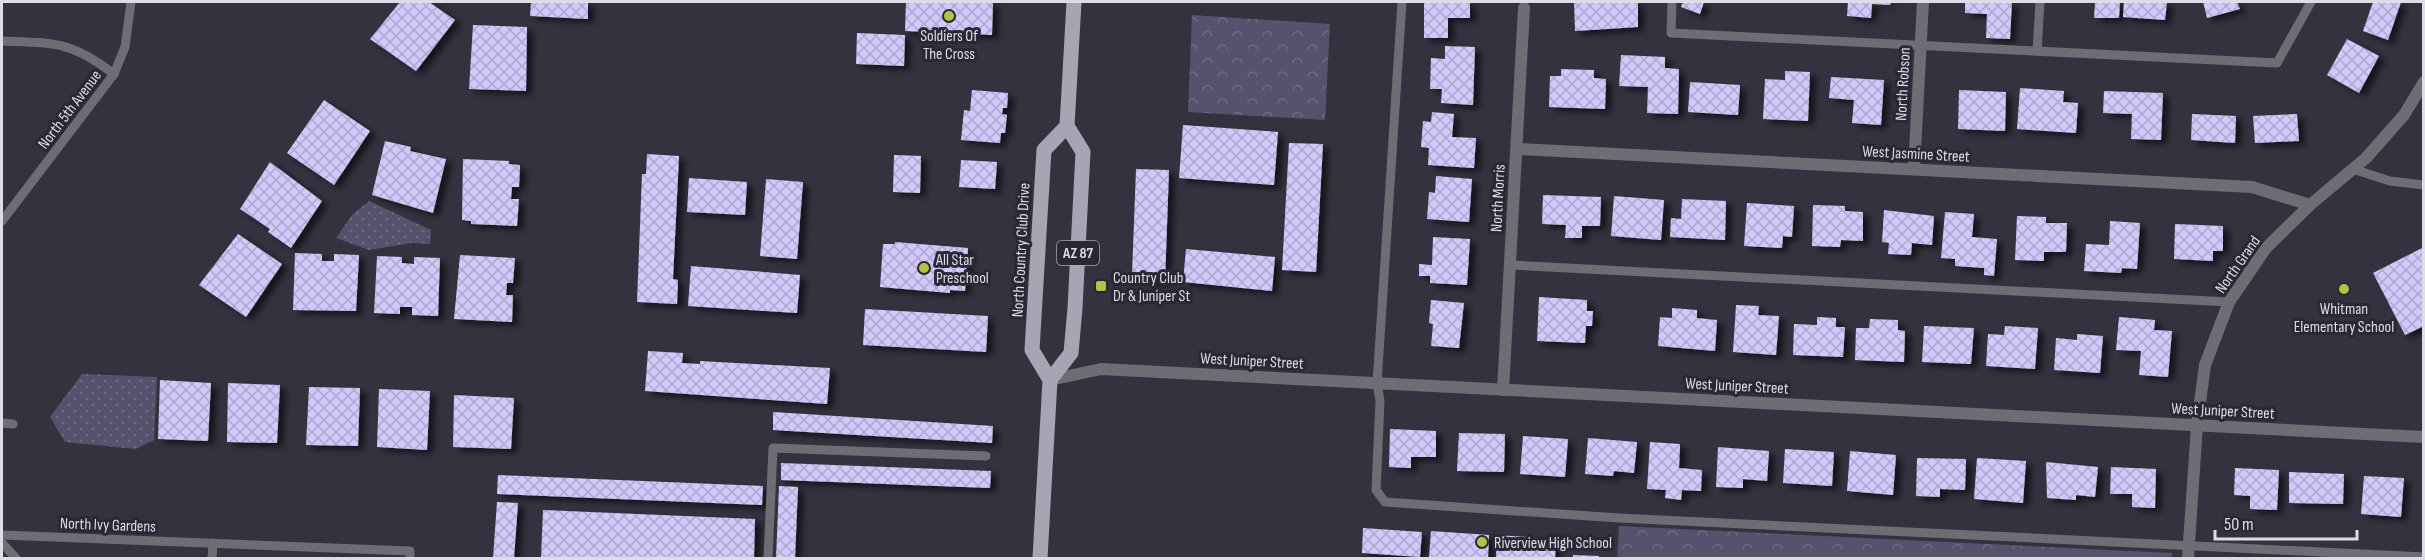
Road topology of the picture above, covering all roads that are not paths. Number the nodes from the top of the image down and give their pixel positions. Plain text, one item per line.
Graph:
1 (131, 2) edge
2 (1074, 2) edge
3 (1402, 2) edge
4 (1672, 2) edge
5 (1923, 2) edge
6 (2040, 2) edge
7 (2311, 2) edge
8 (1524, 8) dead end
9 (2, 41) edge
10 (1921, 45) junction
11 (2037, 51) junction
12 (114, 74) junction
13 (2424, 82) edge
14 (1067, 126) junction
15 (1516, 148) junction
16 (1914, 169) junction
17 (2354, 169) junction
18 (2424, 185) edge
19 (2310, 205) junction
20 (2, 221) edge
21 (1510, 265) junction
22 (2229, 302) junction
23 (1050, 380) junction
24 (1377, 383) junction
25 (1503, 390) junction
26 (2, 423) edge
27 (13, 424) dead end
28 (2197, 425) junction
29 (2424, 437) edge
30 (986, 456) dead end
31 (2, 535) edge
32 (2, 543) edge
33 (213, 543) junction
34 (2189, 544) junction
35 (2424, 556) edge
36 (16, 558) edge
37 (212, 558) edge
38 (410, 558) edge
39 (768, 558) edge
40 (1040, 558) edge
41 (2188, 558) edge

1 - 12 lane, North 5th Avenue
2 - 14 main road
3 - 24 lane
4 - 10 lane
5 - 10 street, North Robson
6 - 11 lane
7 - 11 lane
8 - 15 street, North Morris
9 - 12 lane
10 - 11 lane
10 - 16 street, North Robson
12 - 20 lane, North 5th Avenue
13 - 17 street, North Grand
14 - 23 main road, AZ 87
14 - 23 main road, North Country Club Drive / AZ 87
15 - 16 street, West Jasmine Street
15 - 21 street, North Morris
16 - 19 street, West Jasmine Street
17 - 18 lane
17 - 19 street, North Grand
19 - 22 street, North Grand
21 - 22 lane
21 - 25 street, North Morris
22 - 28 street, North Grand
23 - 24 street, West Juniper Street
23 - 40 main road
24 - 25 street, West Juniper Street
24 - 34 lane
25 - 28 street, West Juniper Street
26 - 27 lane
28 - 29 street, West Juniper Street
28 - 34 street, North Grand
30 - 39 lane
31 - 33 lane, North Ivy Gardens
32 - 36 lane
33 - 37 lane
33 - 38 lane, North Ivy Gardens
34 - 35 lane
34 - 41 street, North Grand

